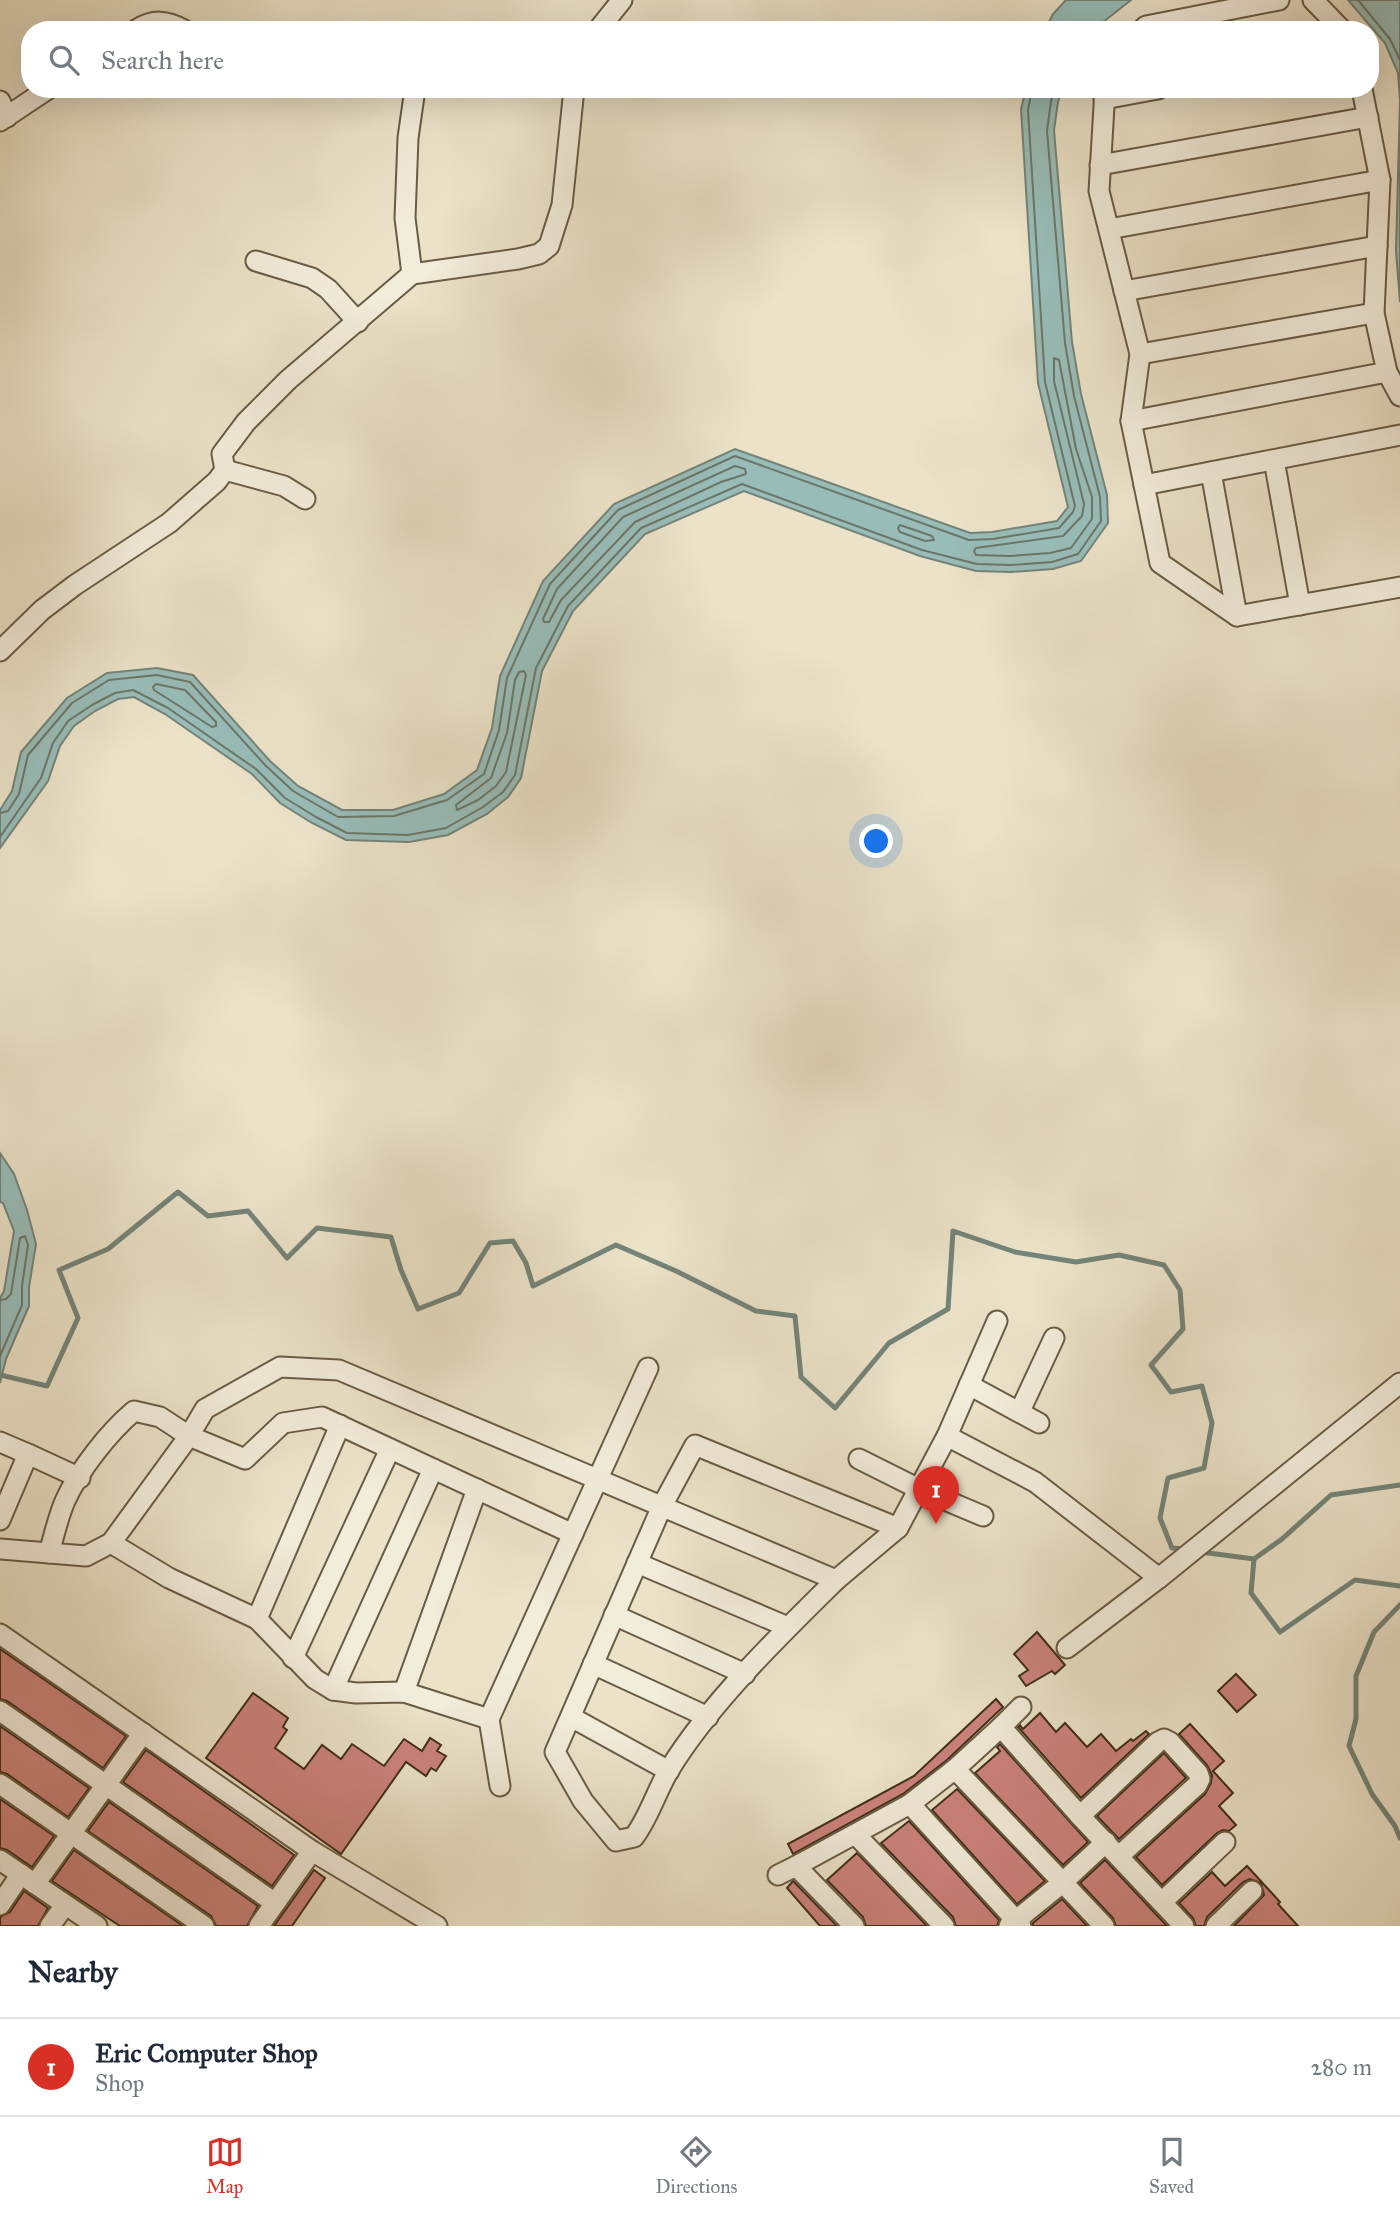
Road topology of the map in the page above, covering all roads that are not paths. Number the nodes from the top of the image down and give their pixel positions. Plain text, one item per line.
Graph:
1 (622, 0) edge
2 (1279, 0) edge
3 (1312, 0) edge
4 (605, 21) edge
5 (1172, 21) edge
6 (1333, 21) edge
7 (31, 98) edge
8 (414, 98) edge
9 (573, 98) edge
10 (1105, 98) edge
11 (1364, 98) edge
12 (2, 113) edge
13 (1368, 117) junction
14 (1100, 165) junction
15 (1380, 180) junction
16 (1109, 229) junction
17 (1377, 246) junction
18 (257, 261) dead end
19 (412, 274) junction
20 (1125, 291) junction
21 (1374, 313) junction
22 (358, 322) junction
23 (1140, 354) junction
24 (1387, 372) junction
25 (1400, 396) edge
26 (1131, 421) junction
27 (1400, 435) edge
28 (1273, 460) junction
29 (225, 470) junction
30 (1211, 472) junction
31 (1144, 485) junction
32 (305, 499) dead end
33 (1400, 587) edge
34 (1300, 605) junction
35 (1237, 616) junction
36 (0, 651) edge
37 (997, 1321) dead end
38 (1054, 1338) dead end
39 (648, 1368) dead end
40 (1400, 1383) edge
41 (969, 1385) junction
42 (1020, 1411) junction
43 (1039, 1423) dead end
44 (340, 1425) junction
45 (190, 1436) junction
46 (947, 1436) junction
47 (0, 1442) edge
48 (390, 1449) junction
49 (29, 1454) junction
50 (859, 1459) dead end
51 (433, 1469) junction
52 (80, 1478) junction
53 (598, 1479) junction
54 (477, 1489) junction
55 (919, 1489) junction
56 (662, 1506) junction
57 (983, 1516) dead end
58 (0, 1520) edge
59 (898, 1528) junction
60 (573, 1534) junction
61 (111, 1543) junction
62 (0, 1549) edge
63 (49, 1553) junction
64 (637, 1563) junction
65 (1160, 1578) junction
66 (836, 1580) junction
67 (614, 1615) junction
68 (257, 1619) junction
69 (788, 1628) junction
70 (0, 1634) edge
71 (1067, 1648) dead end
72 (293, 1658) junction
73 (593, 1664) junction
74 (745, 1674) junction
75 (334, 1690) junction
76 (404, 1692) junction
77 (1021, 1707) dead end
78 (0, 1711) edge
79 (570, 1717) junction
80 (708, 1717) junction
81 (489, 1719) junction
82 (1001, 1727) junction
83 (143, 1733) junction
84 (955, 1769) junction
85 (669, 1771) junction
86 (0, 1784) edge
87 (107, 1784) junction
88 (500, 1786) dead end
89 (910, 1804) junction
90 (1080, 1816) junction
91 (72, 1833) junction
92 (856, 1835) junction
93 (1225, 1842) dead end
94 (1113, 1849) junction
95 (312, 1851) junction
96 (0, 1860) edge
97 (796, 1866) junction
98 (778, 1875) dead end
99 (28, 1879) junction
100 (1062, 1883) junction
101 (1252, 1891) dead end
102 (1162, 1902) junction
103 (275, 1903) junction
104 (0, 1905) edge
105 (65, 1905) junction
106 (1016, 1924) edge
107 (50, 1926) edge
108 (97, 1926) edge
109 (204, 1926) edge
110 (259, 1926) edge
111 (436, 1926) edge
112 (854, 1926) edge
113 (944, 1926) edge
114 (1104, 1926) edge
115 (1184, 1926) edge
116 (1216, 1926) edge

1 - 4 street
2 - 5 street
3 - 6 street
7 - 12 street
8 - 19 street
9 - 19 street
10 - 14 street
11 - 13 street
13 - 14 street
13 - 15 street
14 - 16 street
15 - 16 street
15 - 17 street
16 - 20 street
17 - 20 street
17 - 21 street
18 - 22 street
19 - 22 street
20 - 23 street
21 - 23 street
21 - 24 street
22 - 29 street
23 - 26 street
24 - 25 street
24 - 26 street
26 - 31 street
27 - 28 street
28 - 30 street
28 - 34 street
29 - 32 street
29 - 36 street
30 - 31 street
30 - 35 street
31 - 35 street
33 - 34 street
34 - 35 street
37 - 41 street
38 - 42 street
39 - 53 street
40 - 65 street
41 - 42 street
41 - 46 street
42 - 43 street
44 - 45 street
44 - 48 street
44 - 68 street
45 - 52 street
45 - 53 street
45 - 61 street
46 - 55 street
46 - 65 street
47 - 49 street
48 - 51 street
48 - 72 street
49 - 52 street
49 - 58 street
50 - 55 street
51 - 54 street
51 - 75 street
52 - 63 street
53 - 56 street
53 - 60 street
54 - 60 street
54 - 76 street
55 - 57 street
55 - 59 street
56 - 59 street
56 - 64 street
56 - 66 street
59 - 66 street
60 - 81 street
61 - 63 street
61 - 68 street
62 - 63 street
64 - 67 street
64 - 69 street
65 - 71 street
66 - 69 street
67 - 73 street
67 - 74 street
68 - 72 street
69 - 74 street
70 - 83 street
72 - 75 street
73 - 79 street
73 - 80 street
74 - 80 street
75 - 76 street
76 - 81 street
77 - 82 street
78 - 87 street
79 - 85 street
79 - 85 street
80 - 85 street
81 - 88 street
82 - 84 street
82 - 90 street
83 - 87 street
83 - 95 street
84 - 89 street
84 - 100 street
86 - 91 street
87 - 91 street
87 - 103 street
89 - 92 street
89 - 106 street
90 - 94 street
90 - 94 street
91 - 99 street
91 - 109 street
92 - 97 street
92 - 113 street
93 - 102 street
94 - 100 street
94 - 102 street
95 - 103 street
95 - 111 street
96 - 99 street
97 - 98 street
97 - 112 street
99 - 104 street
99 - 105 street
100 - 106 street
100 - 114 street
101 - 116 street
102 - 115 street
103 - 110 street
105 - 107 street
105 - 108 street

